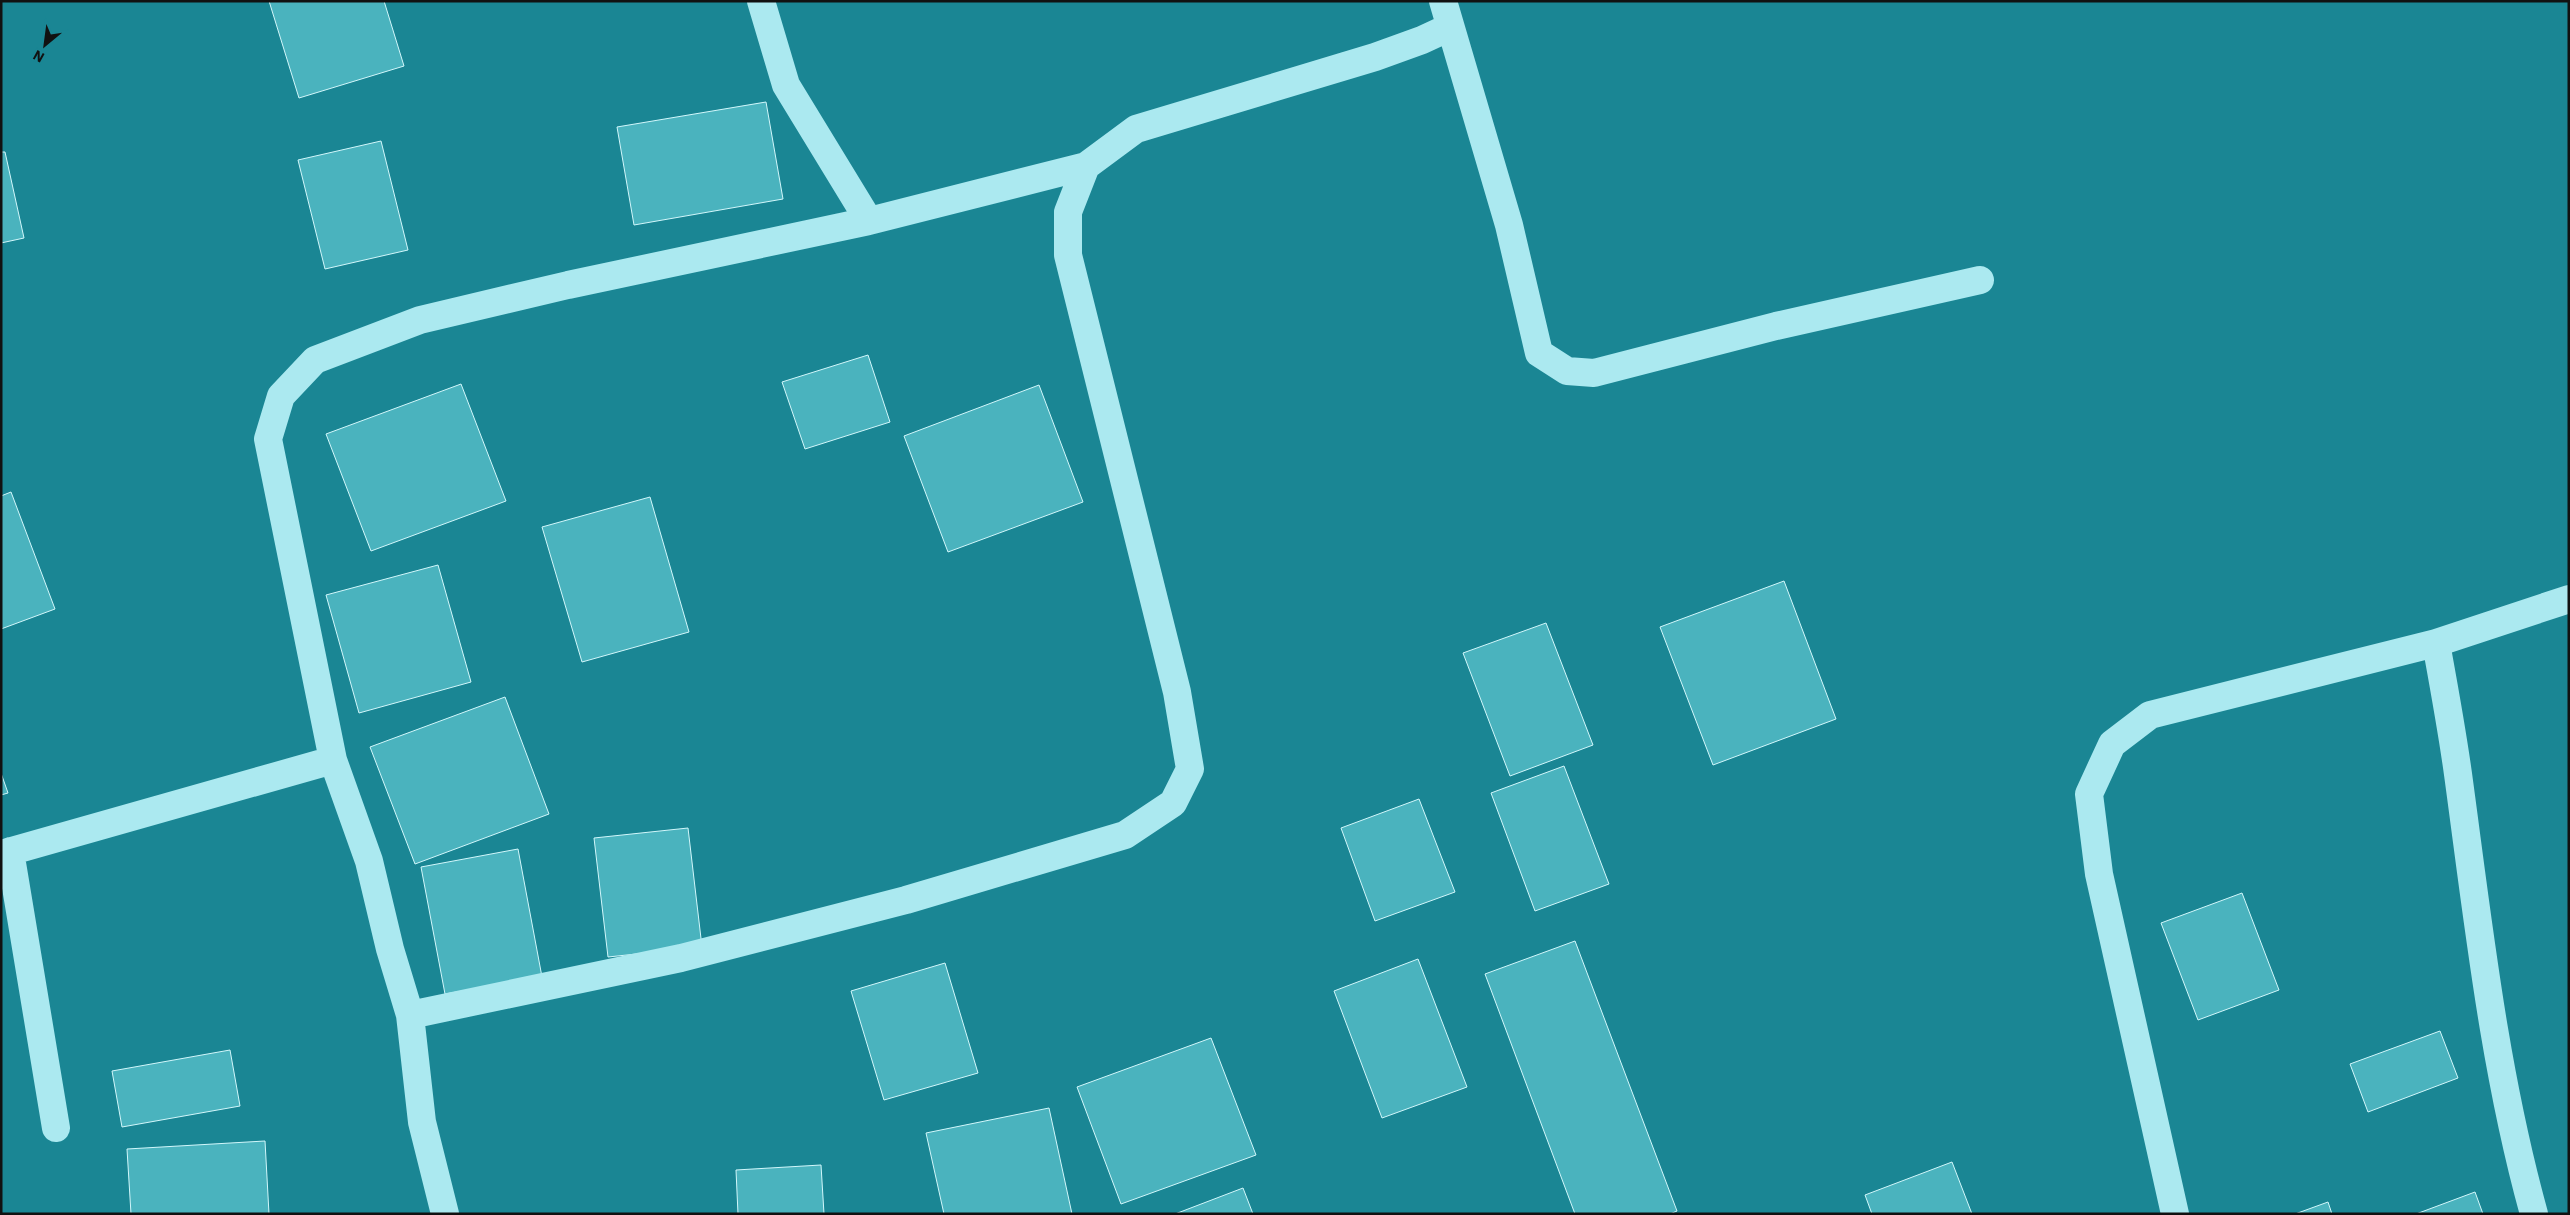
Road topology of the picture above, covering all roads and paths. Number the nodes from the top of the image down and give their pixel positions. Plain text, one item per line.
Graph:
1 (761, 1) edge
2 (1443, 1) edge
3 (1450, 27) junction
4 (1086, 166) junction
5 (869, 221) junction
6 (1980, 280) dead end
7 (2569, 599) edge
8 (2436, 643) junction
9 (332, 760) junction
10 (5, 852) edge
11 (410, 1015) junction
12 (56, 1128) dead end
13 (445, 1214) edge
14 (2175, 1214) edge
15 (2534, 1214) edge

1 - 5 street
2 - 3 street
3 - 4 street
3 - 6 street
4 - 5 street
4 - 11 street
5 - 9 street
7 - 8 street
8 - 14 street
8 - 15 street
9 - 10 street
9 - 11 street
10 - 12 street
11 - 13 street

